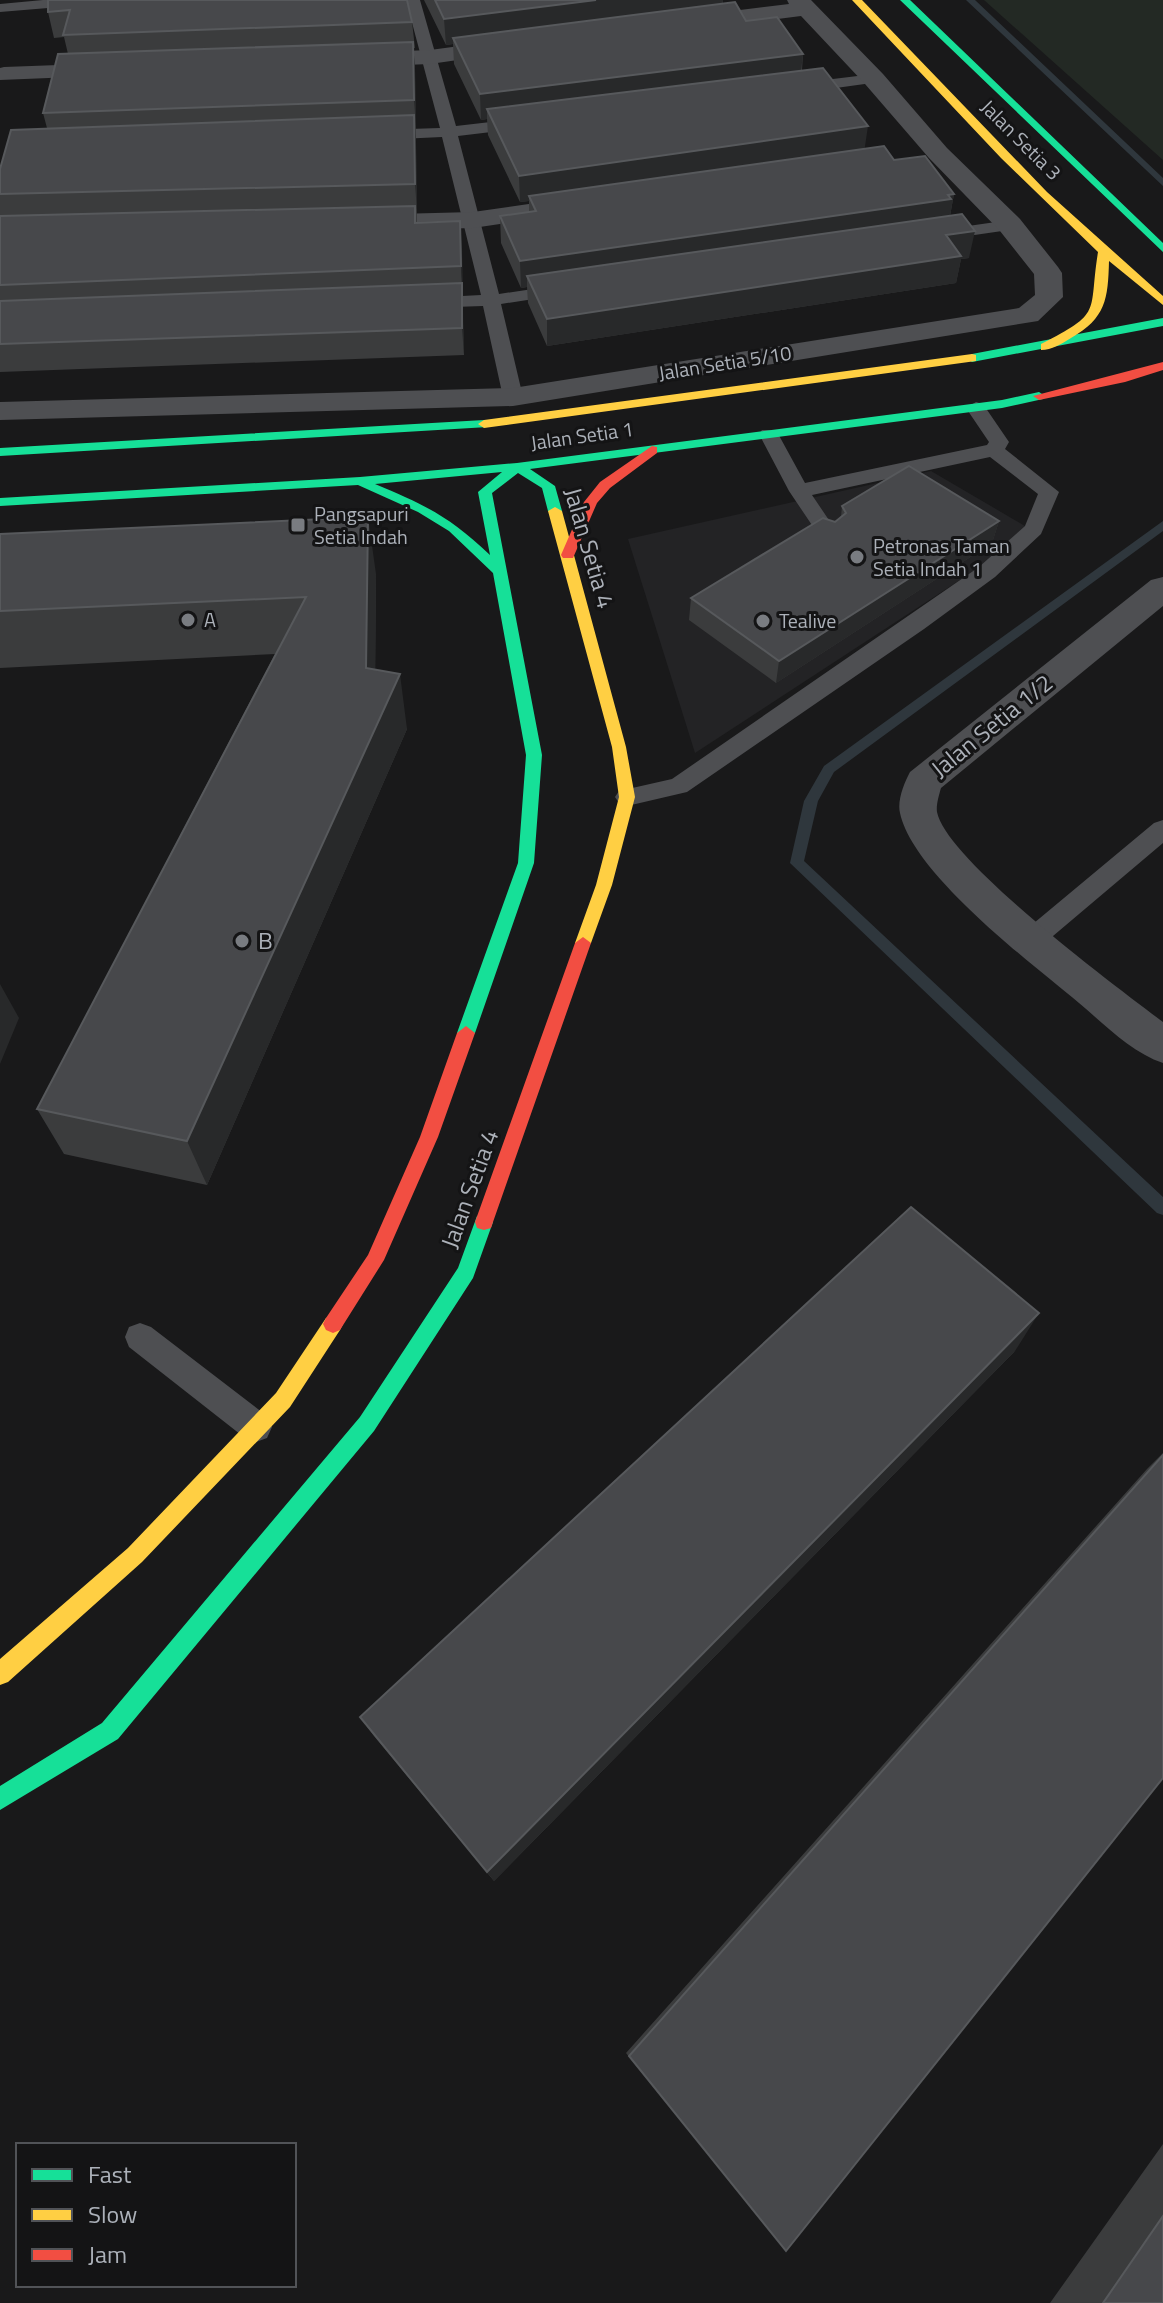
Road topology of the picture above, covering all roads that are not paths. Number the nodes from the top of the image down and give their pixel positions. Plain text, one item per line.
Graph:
1 (96, 0) edge
2 (413, 0) edge
3 (857, 0) edge
4 (905, 0) edge
5 (802, 4) edge
6 (0, 8) edge
7 (665, 27) edge
8 (539, 43) edge
9 (430, 57) junction
10 (335, 61) edge
11 (130, 69) edge
12 (1, 77) edge
13 (874, 79) junction
14 (780, 90) edge
15 (545, 120) edge
16 (450, 132) junction
17 (357, 135) edge
18 (938, 153) junction
19 (907, 157) edge
20 (613, 200) edge
21 (473, 220) junction
22 (331, 223) edge
23 (1010, 225) junction
24 (1156, 236) edge
25 (916, 239) edge
26 (1163, 249) edge
27 (1103, 253) junction
28 (587, 286) edge
29 (493, 300) junction
30 (1163, 302) edge
31 (397, 304) edge
32 (1163, 322) edge
33 (1045, 347) junction
34 (1163, 351) edge
35 (1163, 366) edge
36 (810, 381) junction
37 (513, 397) junction
38 (1002, 404) junction
39 (976, 408) junction
40 (720, 410) dead end
41 (0, 411) edge
42 (769, 434) junction
43 (139, 443) junction
44 (556, 443) dead end
45 (654, 448) junction
46 (994, 450) junction
47 (0, 452) edge
48 (317, 453) dead end
49 (443, 455) dead end
50 (517, 467) junction
51 (360, 481) junction
52 (799, 491) junction
53 (0, 502) edge
54 (829, 535) edge
55 (568, 555) junction
56 (498, 570) junction
57 (1163, 588) edge
58 (894, 607) edge
59 (916, 624) junction
60 (627, 797) junction
61 (1163, 829) edge
62 (1031, 940) junction
63 (1163, 1046) edge
64 (140, 1337) dead end
65 (256, 1427) junction
66 (0, 1674) edge
67 (0, 1799) edge

1 - 6 lane
2 - 9 lane
3 - 27 street, Jalan Setia 3
4 - 24 street, Jalan Setia 3
5 - 7 street
5 - 13 street, Jalan Setia 5/10
8 - 9 street
9 - 10 street
9 - 16 lane
11 - 12 street
13 - 14 lane
13 - 18 street, Jalan Setia 5/10
15 - 16 lane
16 - 17 lane
16 - 21 lane
18 - 19 street
18 - 23 street, Jalan Setia 5/10
20 - 21 street
21 - 22 street
21 - 29 lane
23 - 25 lane
23 - 37 street, Jalan Setia 5/10
24 - 26 street, Jalan Setia 3
27 - 30 street, Jalan Setia 3
27 - 33 street
28 - 29 lane
29 - 31 lane
29 - 37 lane
32 - 33 street, Jalan Setia 1
33 - 36 street, Jalan Setia 1
34 - 38 street
35 - 38 street, Jalan Setia 1
36 - 40 street
36 - 43 street, Jalan Setia 1
37 - 41 street, Jalan Setia 5/10
38 - 39 street, Jalan Setia 1
39 - 42 street, Jalan Setia 1
39 - 46 lane
42 - 45 street, Jalan Setia 1
42 - 52 lane
43 - 47 street, Jalan Setia 1
43 - 48 street
44 - 50 street
45 - 50 street, Jalan Setia 1
45 - 55 street
46 - 52 lane
46 - 59 lane
49 - 50 street
50 - 51 street, Jalan Setia 1
50 - 55 street, Jalan Setia 4
50 - 56 street
51 - 53 street, Jalan Setia 1
51 - 56 street
52 - 54 lane
55 - 60 street, Jalan Setia 4
56 - 65 street
57 - 62 street, Jalan Setia 1/2
58 - 59 lane
59 - 60 lane
60 - 67 street, Jalan Setia 4
61 - 62 lane
62 - 63 street, Jalan Setia 1/2
64 - 65 lane
65 - 66 street

